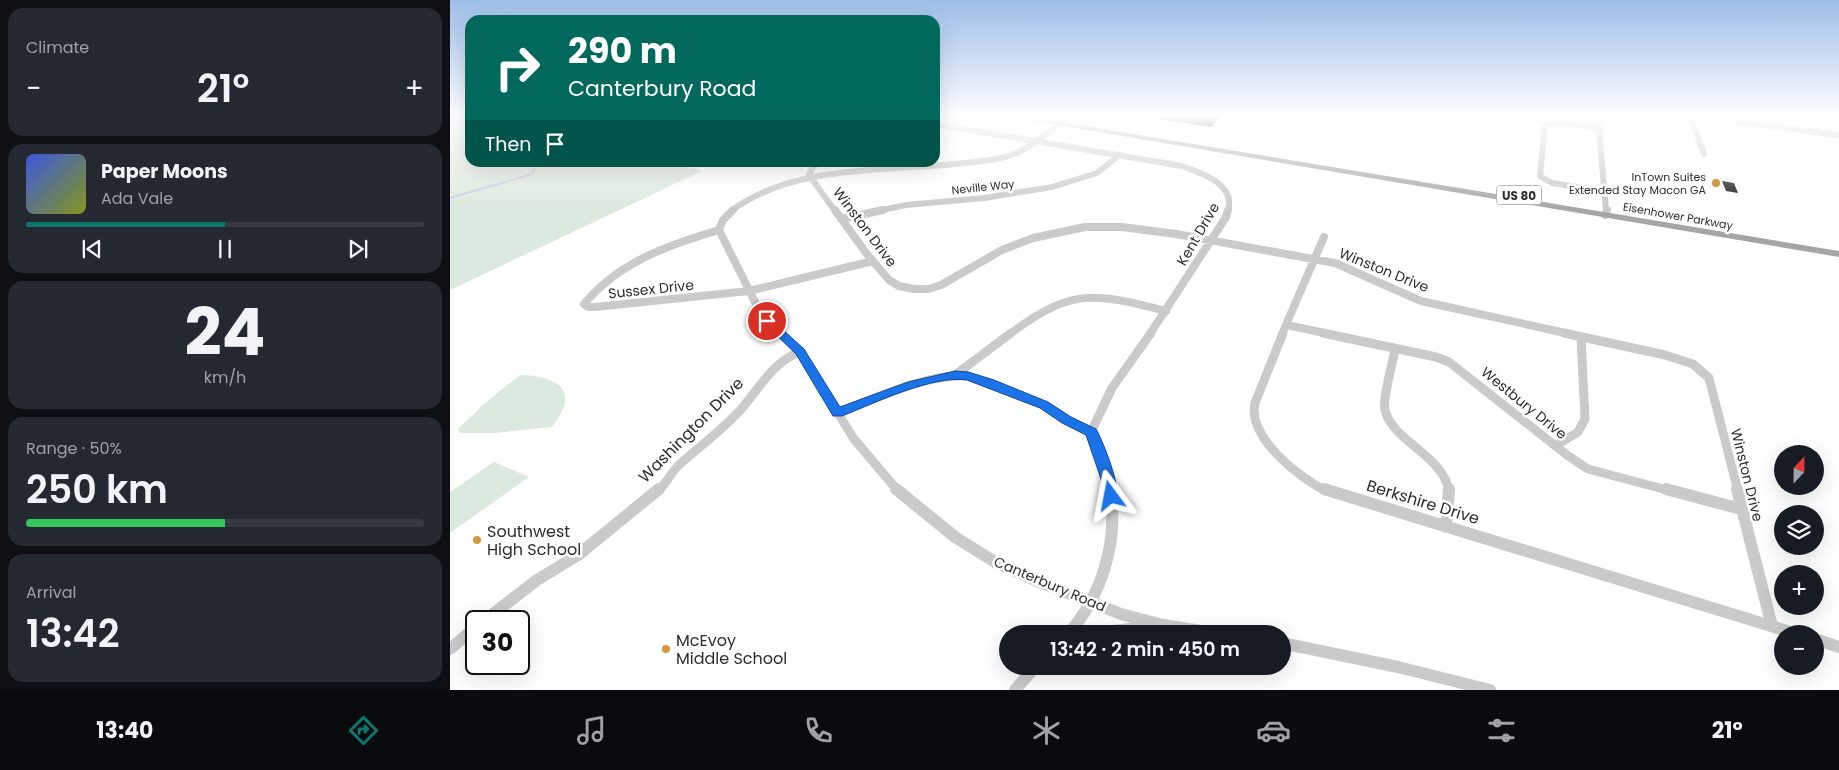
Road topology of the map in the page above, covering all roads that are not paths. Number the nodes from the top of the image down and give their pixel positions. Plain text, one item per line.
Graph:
1 (1025, 147) edge
2 (1072, 147) edge
3 (1228, 147) edge
4 (1543, 147) edge
5 (1601, 147) edge
6 (1702, 147) edge
7 (1704, 154) dead end
8 (1119, 155) junction
9 (940, 166) edge
10 (814, 167) edge
11 (936, 167) edge
12 (811, 178) junction
13 (1604, 191) junction
14 (1606, 212) junction
15 (842, 219) junction
16 (719, 230) junction
17 (1324, 237) dead end
18 (1211, 240) junction
19 (1839, 248) edge
20 (1839, 254) edge
21 (1313, 259) junction
22 (873, 261) junction
23 (749, 291) junction
24 (1166, 311) junction
25 (1287, 326) junction
26 (1581, 337) junction
27 (1395, 349) junction
28 (800, 352) junction
29 (955, 374) junction
30 (837, 412) junction
31 (1091, 432) junction
32 (1555, 446) junction
33 (1741, 510) junction
34 (1446, 527) junction
35 (1091, 603) junction
36 (498, 610) edge
37 (1078, 625) edge
38 (1163, 625) edge
39 (1772, 626) joint
40 (465, 636) edge
41 (1824, 642) edge
42 (1291, 645) edge
43 (1839, 647) edge
44 (450, 649) edge
45 (1028, 675) edge
46 (1015, 690) edge
47 (1490, 690) edge

1 - 9 street
2 - 8 street, Kent Drive
3 - 14 main road, Eisenhower Parkway / US 80
4 - 13 street
5 - 13 street
6 - 7 street
8 - 15 street, Neville Way
8 - 18 street, Kent Drive
10 - 12 street
11 - 12 street
12 - 15 street, Winston Drive
12 - 16 street
13 - 14 street
14 - 19 main road, Eisenhower Parkway / US 80
14 - 20 main road, Eisenhower Parkway / US 80
15 - 22 street, Winston Drive
16 - 23 street, Canterbury Road
16 - 23 street, Sussex Drive
17 - 21 street, Berkshire Drive
18 - 21 street, Winston Drive
18 - 22 street, Winston Drive
18 - 24 street, Kent Drive
21 - 25 street, Berkshire Drive
21 - 26 street, Winston Drive
22 - 23 street, Sussex Drive
23 - 28 street, Canterbury Road
24 - 29 street
24 - 31 street, Kent Drive
25 - 27 street, Westbury Drive
25 - 34 street, Berkshire Drive
26 - 32 street
26 - 33 street, Winston Drive
27 - 32 street, Westbury Drive
27 - 34 street
28 - 30 street, Canterbury Road
28 - 36 street, Washington Drive
29 - 30 street
29 - 31 street
30 - 35 street, Canterbury Road
31 - 35 street
32 - 33 street, Westbury Drive
33 - 39 street, Winston Drive
34 - 39 street, Berkshire Drive
35 - 37 street
35 - 38 street, Canterbury Road
40 - 44 street
41 - 43 street
42 - 47 street
45 - 46 street

